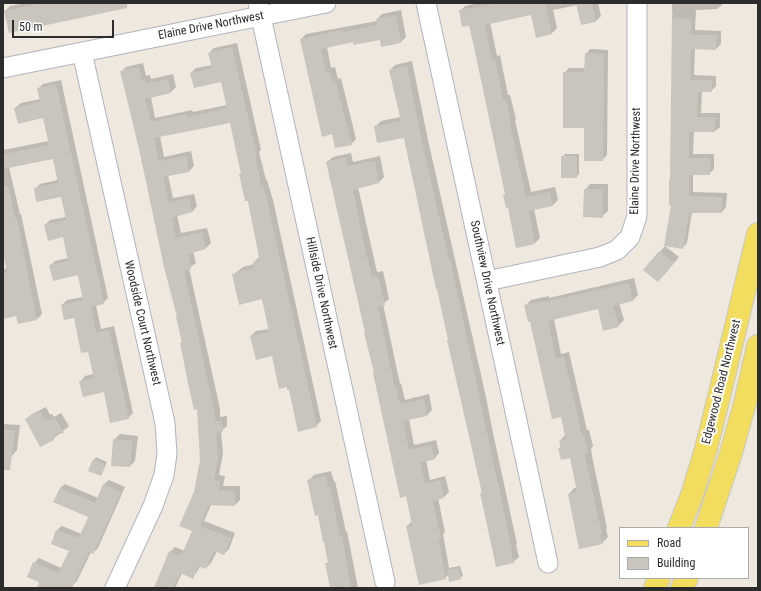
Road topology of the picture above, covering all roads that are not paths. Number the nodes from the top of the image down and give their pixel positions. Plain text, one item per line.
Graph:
1 (326, 3) edge
2 (426, 3) edge
3 (637, 3) edge
4 (259, 10) edge
5 (82, 52) junction
6 (3, 68) edge
7 (758, 234) edge
8 (487, 281) junction
9 (751, 295) edge
10 (758, 346) edge
11 (679, 527) edge
12 (706, 527) edge
13 (548, 563) dead end
14 (686, 579) edge
15 (386, 582) dead end
16 (115, 588) edge
17 (682, 588) edge

1 - 4 street, Elaine Drive Northwest
2 - 8 street, Southview Drive Northwest
3 - 8 street, Elaine Drive Northwest
4 - 5 street, Elaine Drive Northwest
4 - 15 street, Hillside Drive Northwest
5 - 6 street, Elaine Drive Northwest
5 - 16 street, Woodside Court Northwest
7 - 9 main road, Edgewood Road Northwest
8 - 13 street, Southview Drive Northwest
9 - 11 main road, Edgewood Road Northwest
10 - 12 main road
14 - 17 main road

